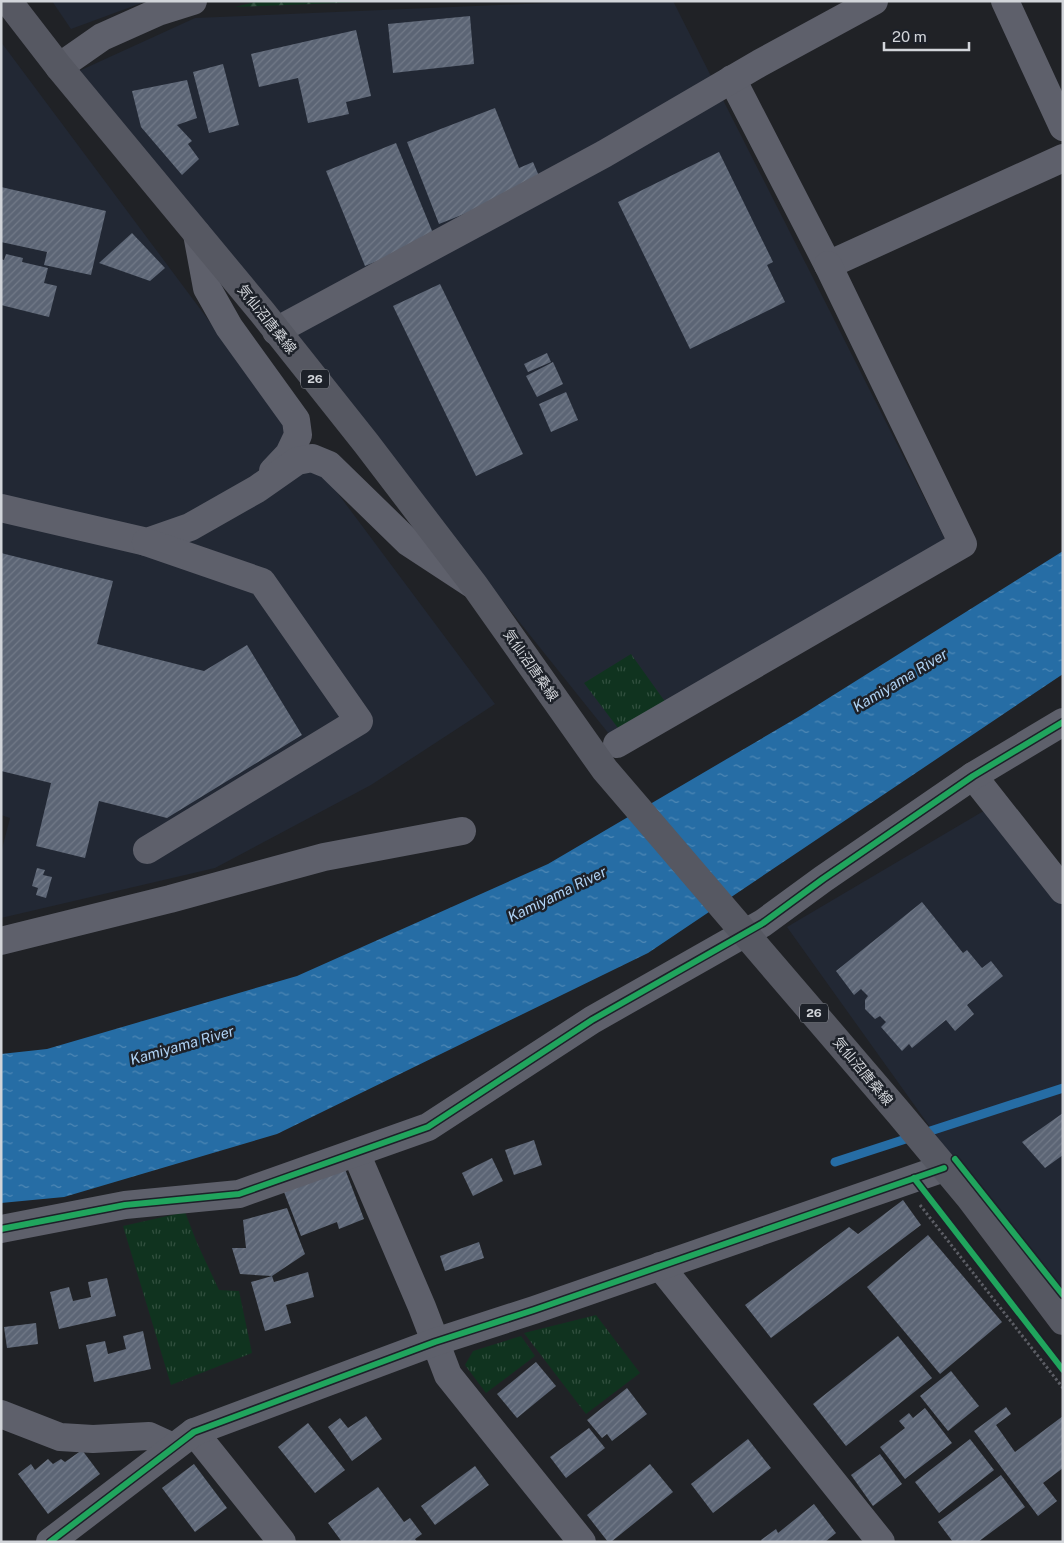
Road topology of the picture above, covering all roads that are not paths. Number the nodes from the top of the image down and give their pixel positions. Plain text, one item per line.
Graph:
1 (8, 1) edge
2 (193, 1) edge
3 (874, 1) edge
4 (1005, 1) edge
5 (59, 67) junction
6 (732, 79) junction
7 (1063, 127) edge
8 (1063, 158) edge
9 (197, 234) junction
10 (828, 265) junction
11 (276, 331) junction
12 (257, 489) junction
13 (1, 508) edge
14 (146, 542) junction
15 (475, 586) junction
16 (1063, 722) edge
17 (617, 744) dead end
18 (972, 776) junction
19 (462, 830) dead end
20 (147, 850) dead end
21 (1063, 890) edge
22 (738, 924) junction
23 (1, 941) edge
24 (356, 1153) junction
25 (944, 1168) junction
26 (1, 1229) edge
27 (660, 1266) junction
28 (1063, 1321) edge
29 (435, 1342) junction
30 (1, 1414) edge
31 (183, 1440) junction
32 (868, 1537) edge
33 (50, 1542) edge
34 (282, 1542) edge
35 (582, 1542) edge

1 - 5 main road, 気仙沼唐桑線 / 26
2 - 5 street
3 - 6 street
4 - 7 street
5 - 9 main road, 気仙沼唐桑線 / 26
6 - 10 street
6 - 11 street
8 - 10 street
9 - 11 main road, 気仙沼唐桑線 / 26
9 - 12 street
10 - 17 street
11 - 15 main road, 気仙沼唐桑線 / 26
12 - 14 street
12 - 15 street
13 - 14 street
14 - 20 street
15 - 22 main road, 気仙沼唐桑線 / 26
16 - 18 street
18 - 21 street
18 - 22 street
19 - 23 street
22 - 24 street
22 - 25 main road, 気仙沼唐桑線 / 26
24 - 26 street
24 - 29 street
25 - 27 street
25 - 28 main road, 気仙沼唐桑線 / 26
27 - 29 street
27 - 32 street
29 - 31 street
29 - 35 street
30 - 31 street
31 - 33 street
31 - 34 street

